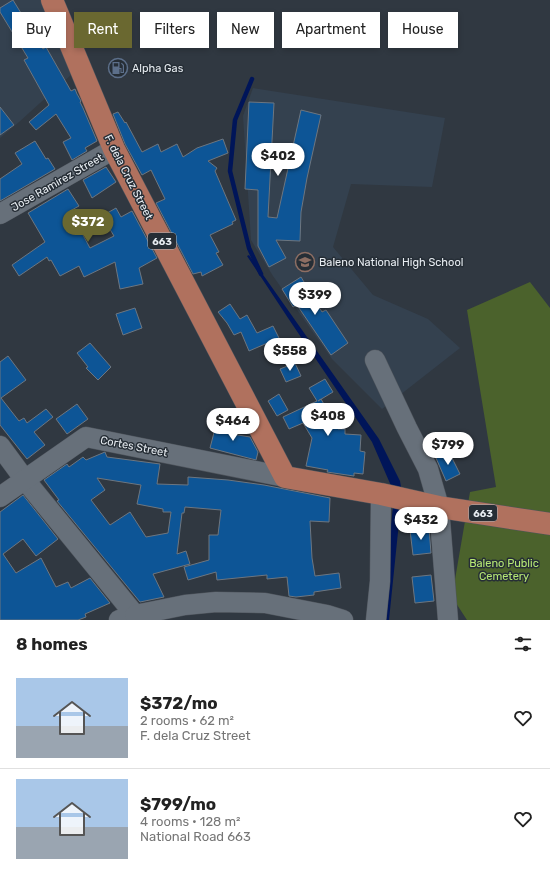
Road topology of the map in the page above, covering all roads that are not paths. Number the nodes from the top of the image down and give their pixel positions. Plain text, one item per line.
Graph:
1 (52, 0) edge
2 (114, 149) junction
3 (0, 214) edge
4 (375, 360) dead end
5 (0, 446) edge
6 (285, 477) junction
7 (25, 480) junction
8 (384, 494) junction
9 (0, 497) edge
10 (439, 507) junction
11 (550, 524) edge
12 (127, 617) edge
13 (343, 620) edge
14 (376, 620) edge
15 (448, 620) edge

1 - 2 main road, F. dela Cruz Street / 663
2 - 3 street, Jose Ramirez Street
2 - 6 main road, F. dela Cruz Street / 663
4 - 10 street
5 - 7 street
6 - 7 street, Cortes Street
6 - 8 main road, 663
7 - 9 street, Cortes Street
7 - 12 street
8 - 10 main road, 663
8 - 14 street
10 - 11 main road, 663
10 - 15 street
12 - 13 street

